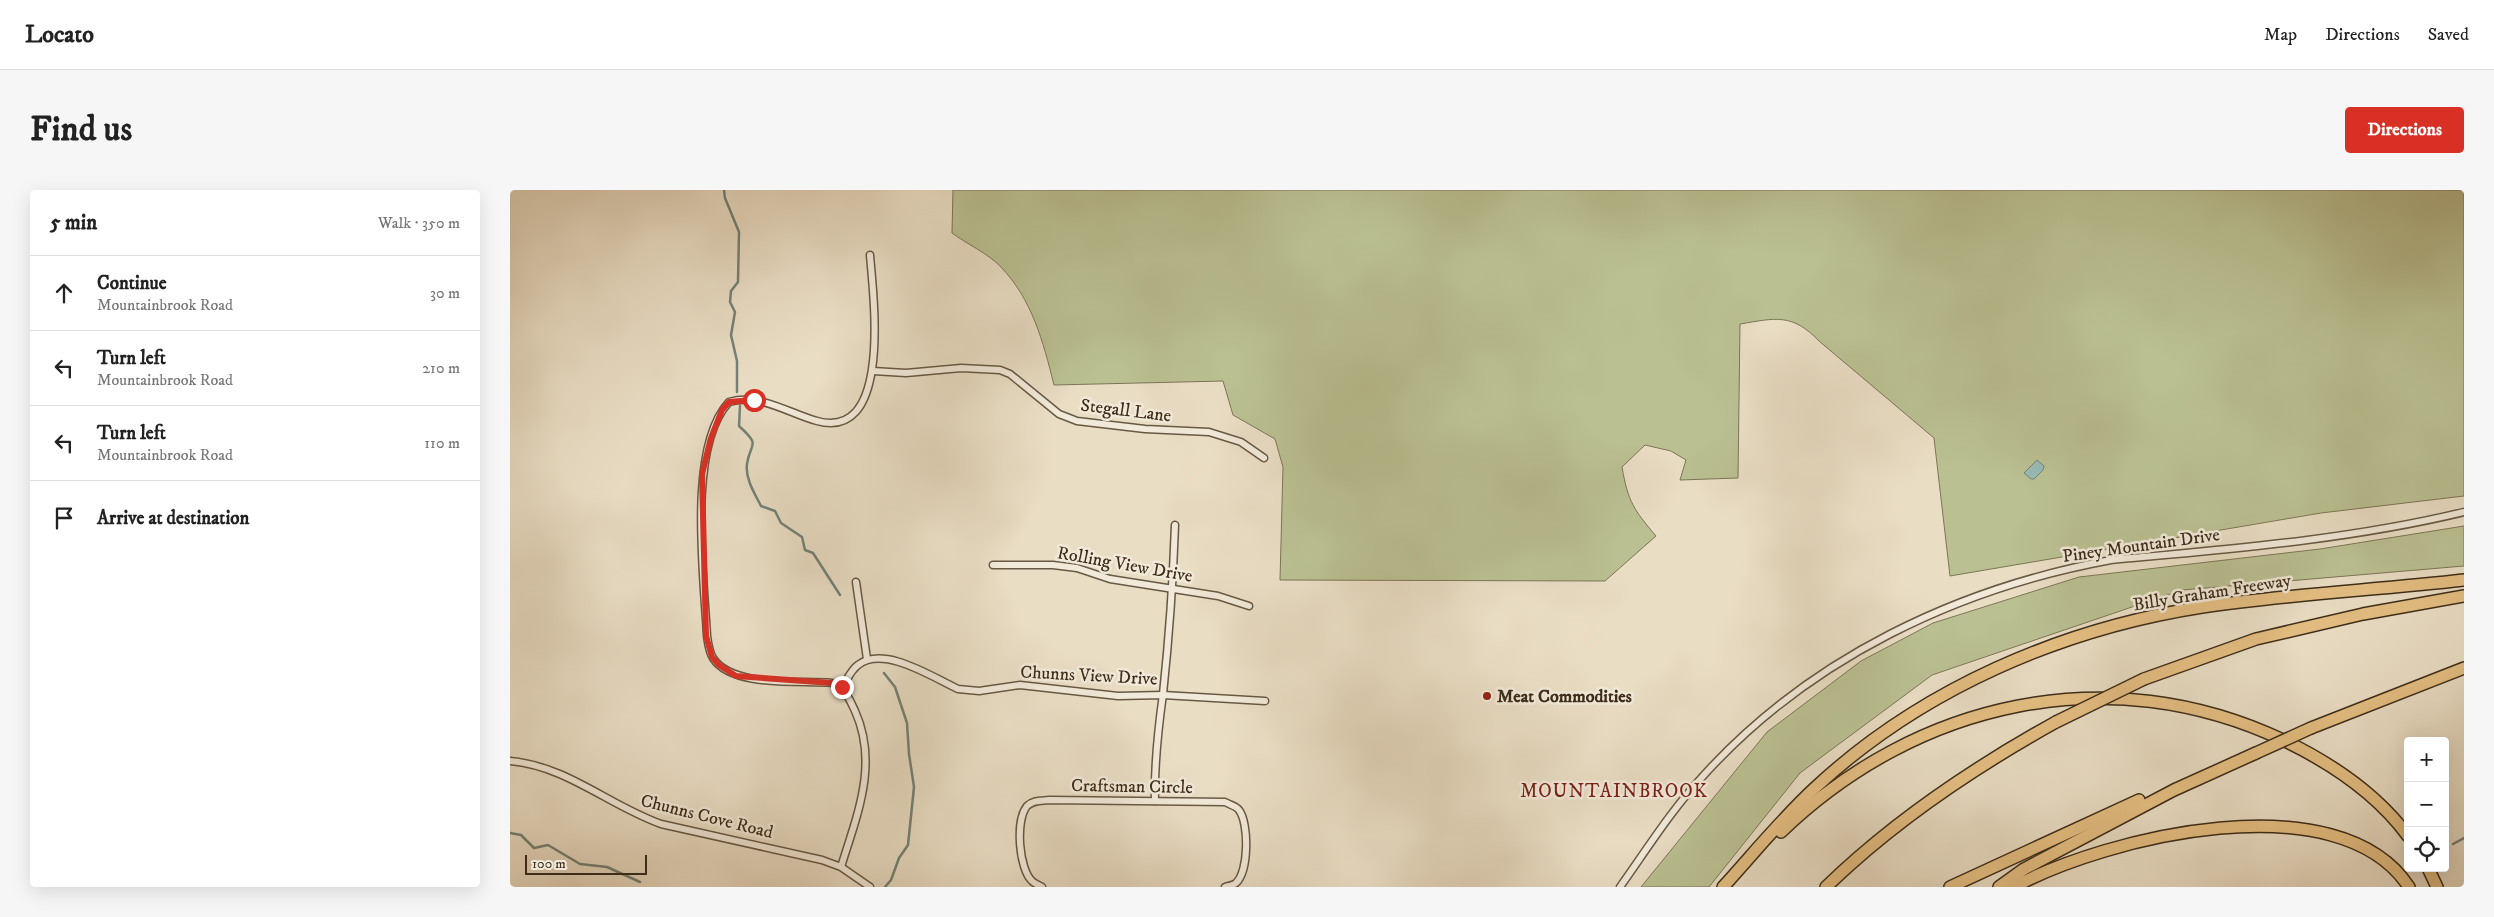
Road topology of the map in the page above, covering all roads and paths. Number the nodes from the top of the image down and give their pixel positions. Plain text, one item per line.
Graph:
1 (870, 255) dead end
2 (873, 371) junction
3 (1264, 458) dead end
4 (2464, 512) edge
5 (1175, 525) dead end
6 (993, 565) dead end
7 (2464, 580) edge
8 (856, 582) dead end
9 (1172, 588) junction
10 (2464, 596) edge
11 (1250, 606) dead end
12 (867, 659) junction
13 (2464, 668) edge
14 (842, 687) junction
15 (1163, 695) junction
16 (1265, 702) dead end
17 (510, 761) edge
18 (2174, 790) junction
19 (1154, 801) junction
20 (2404, 832) edge
21 (1748, 859) junction
22 (842, 867) junction
23 (2430, 872) edge
24 (870, 887) edge
25 (1042, 887) edge
26 (1225, 887) edge
27 (1620, 887) edge
28 (1723, 887) edge
29 (1826, 887) edge
30 (1950, 887) edge
31 (1999, 887) edge
32 (2014, 887) edge
33 (2409, 887) edge
34 (2437, 887) edge

1 - 2 street
2 - 3 street, Stegall Lane
2 - 14 street
4 - 27 street, Piney Mountain Drive
5 - 9 street
6 - 9 street, Rolling View Drive
7 - 21 highway, Billy Graham Freeway
8 - 12 street
9 - 11 street, Rolling View Drive
9 - 15 street
10 - 29 highway, bridge
12 - 14 street
12 - 15 street, Chunns View Drive
13 - 18 highway, bridge
14 - 22 street
15 - 16 street, Chunns View Drive
15 - 19 street
17 - 22 street, Chunns Cove Road
18 - 30 highway
18 - 31 highway
19 - 25 street, Craftsman Circle
19 - 26 street, Craftsman Circle
20 - 21 highway
21 - 28 highway, Billy Graham Freeway
22 - 24 street, Chunns Cove Road
23 - 34 highway
32 - 33 highway

